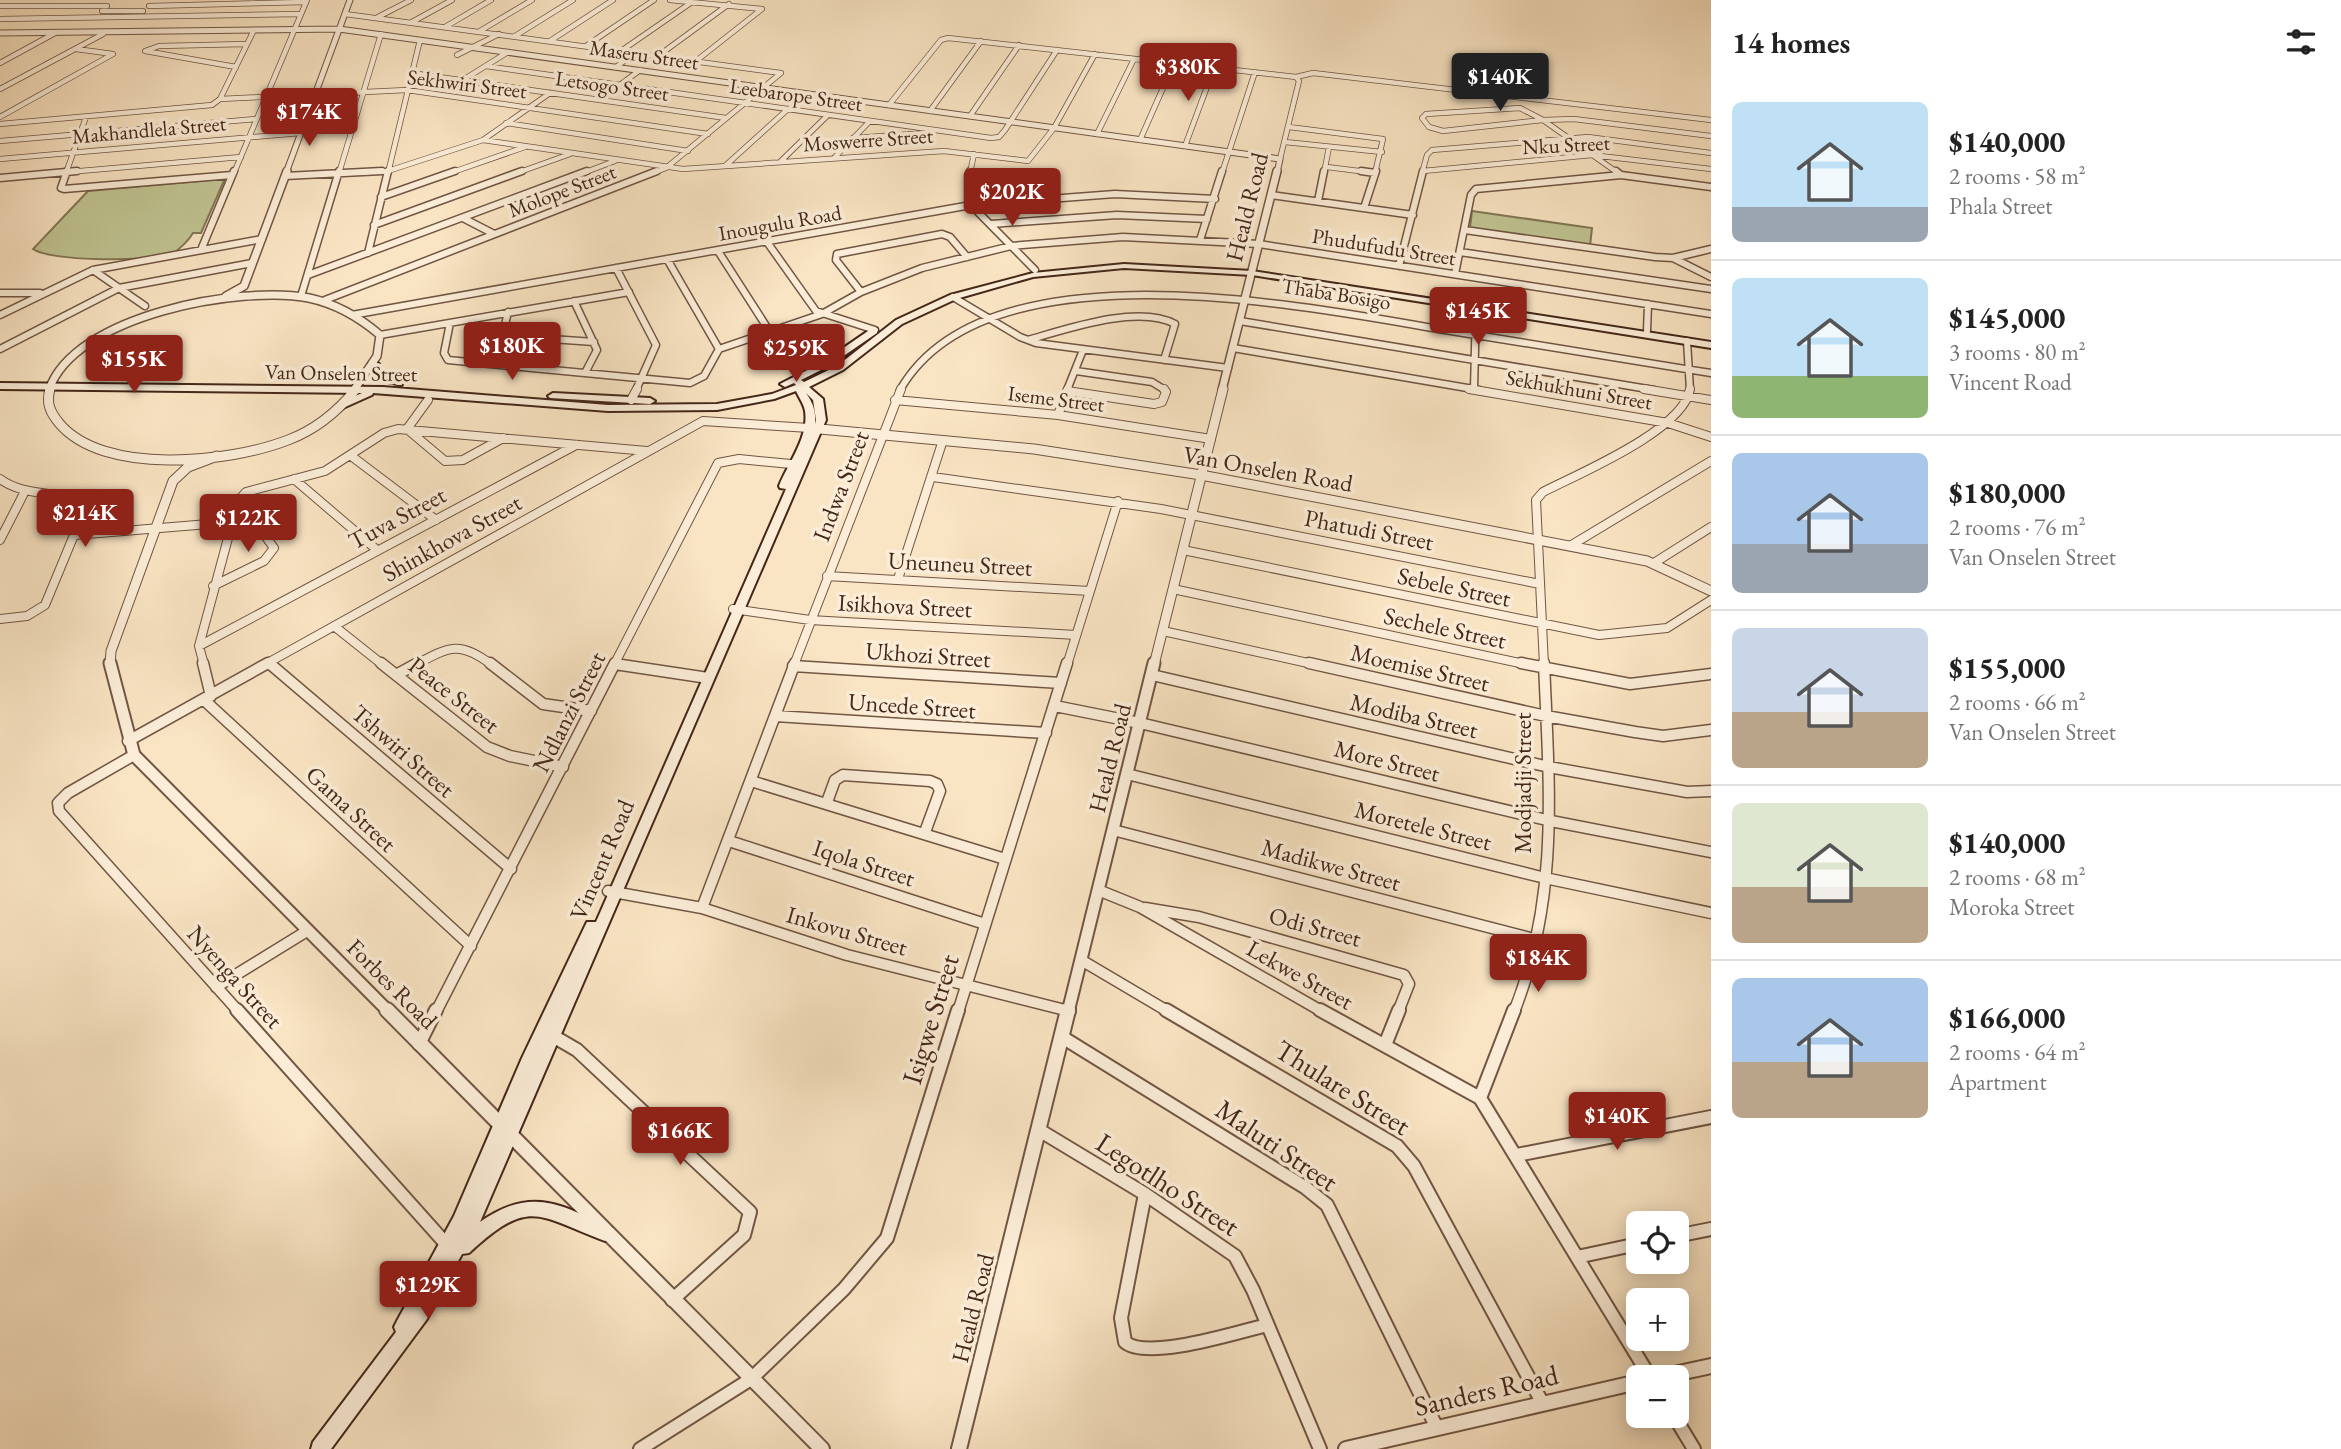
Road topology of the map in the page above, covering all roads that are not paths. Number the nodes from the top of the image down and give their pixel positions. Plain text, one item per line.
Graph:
1 (114, 0) edge
2 (155, 0) edge
3 (350, 0) edge
4 (411, 0) edge
5 (452, 0) edge
6 (491, 0) edge
7 (532, 0) edge
8 (573, 0) edge
9 (613, 0) edge
10 (654, 0) edge
11 (670, 0) edge
12 (306, 1) edge
13 (692, 2) edge
14 (729, 4) junction
15 (0, 6) edge
16 (107, 6) junction
17 (149, 6) junction
18 (102, 11) junction
19 (143, 11) junction
20 (301, 14) junction
21 (345, 14) junction
22 (377, 17) junction
23 (0, 19) edge
24 (93, 19) junction
25 (134, 19) junction
26 (412, 22) junction
27 (445, 27) junction
28 (295, 29) junction
29 (339, 29) junction
30 (254, 30) junction
31 (480, 31) junction
32 (0, 33) edge
33 (55, 33) junction
34 (103, 34) junction
35 (381, 34) junction
36 (499, 34) junction
37 (515, 36) junction
38 (420, 40) junction
39 (549, 41) junction
40 (981, 41) junction
41 (247, 44) junction
42 (207, 45) junction
43 (1019, 45) junction
44 (586, 46) junction
45 (473, 47) junction
46 (76, 49) junction
47 (1057, 50) junction
48 (621, 51) junction
49 (0, 52) edge
50 (508, 52) junction
51 (635, 53) junction
52 (17, 54) junction
53 (1095, 54) junction
54 (457, 55) dead end
55 (659, 56) junction
56 (188, 59) junction
57 (1134, 59) junction
58 (696, 61) junction
59 (0, 63) edge
60 (1174, 63) junction
61 (486, 66) junction
62 (236, 67) junction
63 (615, 67) junction
64 (1214, 68) junction
65 (640, 71) junction
66 (1255, 72) junction
67 (411, 73) junction
68 (1296, 78) junction
69 (463, 80) junction
70 (621, 85) junction
71 (764, 88) junction
72 (0, 89) edge
73 (408, 90) junction
74 (362, 92) junction
75 (550, 93) junction
76 (314, 95) junction
77 (265, 97) junction
78 (220, 99) junction
79 (600, 100) junction
80 (745, 103) junction
81 (890, 105) junction
82 (528, 108) junction
83 (788, 109) junction
84 (930, 111) junction
85 (828, 115) junction
86 (970, 116) junction
87 (0, 117) edge
88 (86, 117) junction
89 (726, 118) junction
90 (257, 119) junction
91 (1711, 120) edge
92 (870, 121) junction
93 (1011, 122) junction
94 (1543, 122) junction
95 (506, 123) junction
96 (0, 124) edge
97 (1289, 127) junction
98 (1054, 128) junction
99 (949, 132) junction
100 (300, 133) junction
101 (79, 134) junction
102 (708, 134) junction
103 (1097, 134) junction
104 (1711, 136) edge
105 (249, 138) junction
106 (853, 138) junction
107 (1566, 138) junction
108 (483, 140) junction
109 (1140, 140) junction
110 (0, 141) edge
111 (1285, 142) junction
112 (527, 146) junction
113 (1185, 146) junction
114 (1329, 147) junction
115 (688, 151) junction
116 (1382, 152) junction
117 (72, 153) junction
118 (1231, 153) junction
119 (1711, 153) edge
120 (571, 154) junction
121 (974, 154) junction
122 (1592, 155) junction
123 (241, 157) junction
124 (0, 159) edge
125 (834, 159) junction
126 (1280, 159) junction
127 (617, 161) junction
128 (780, 162) junction
129 (725, 166) junction
130 (1327, 167) junction
131 (666, 168) junction
132 (1711, 169) edge
133 (388, 171) junction
134 (1423, 171) junction
135 (65, 172) junction
136 (338, 173) junction
137 (1375, 173) junction
138 (1621, 175) junction
139 (232, 176) junction
140 (285, 176) junction
141 (0, 178) edge
142 (1711, 187) edge
143 (1271, 195) junction
144 (381, 197) junction
145 (1215, 199) junction
146 (1318, 201) junction
147 (971, 205) junction
148 (1364, 208) junction
149 (1413, 215) junction
150 (463, 218) junction
151 (1208, 219) junction
152 (991, 224) junction
153 (374, 225) junction
154 (1465, 230) junction
155 (494, 234) junction
156 (261, 239) junction
157 (1200, 240) junction
158 (767, 242) junction
159 (1259, 244) junction
160 (1011, 246) junction
161 (1711, 249) edge
162 (201, 250) junction
163 (718, 251) junction
164 (1460, 251) junction
165 (368, 253) junction
166 (967, 257) junction
167 (1673, 258) junction
168 (667, 259) junction
169 (253, 264) junction
170 (1399, 265) junction
171 (616, 268) junction
172 (93, 270) junction
173 (1035, 270) junction
174 (1252, 271) junction
175 (1455, 274) junction
176 (308, 275) junction
177 (1711, 277) edge
178 (244, 286) junction
179 (118, 288) junction
180 (1711, 289) edge
181 (629, 292) junction
182 (861, 292) junction
183 (0, 293) edge
184 (44, 293) junction
185 (269, 295) junction
186 (301, 296) junction
187 (953, 297) junction
188 (1246, 297) junction
189 (218, 300) junction
190 (325, 300) junction
191 (574, 301) junction
192 (1648, 304) junction
193 (145, 306) dead end
194 (1476, 308) junction
195 (508, 312) junction
196 (822, 314) junction
197 (1711, 314) edge
198 (0, 315) edge
199 (352, 315) junction
200 (989, 319) junction
201 (1240, 321) junction
202 (450, 323) junction
203 (875, 330) junction
204 (1647, 331) junction
205 (770, 332) junction
206 (1475, 334) junction
207 (380, 335) junction
208 (1026, 340) junction
209 (1687, 341) junction
210 (594, 342) junction
211 (1711, 343) edge
212 (1, 348) edge
213 (1233, 348) junction
214 (719, 349) junction
215 (1083, 350) junction
216 (1164, 360) junction
217 (1475, 361) junction
218 (374, 364) junction
219 (1228, 368) junction
220 (1688, 369) junction
221 (1076, 371) junction
222 (585, 373) junction
223 (1711, 373) edge
224 (828, 375) junction
225 (0, 379) edge
226 (640, 379) junction
227 (51, 383) junction
228 (399, 383) junction
229 (796, 385) junction
230 (0, 386) edge
231 (358, 386) junction
232 (1474, 389) junction
233 (383, 390) junction
234 (1068, 391) junction
235 (774, 396) junction
236 (1689, 396) junction
237 (428, 400) dead end
238 (631, 400) junction
239 (895, 400) junction
240 (1711, 400) edge
241 (815, 402) junction
242 (343, 405) junction
243 (1058, 415) junction
244 (1668, 423) junction
245 (813, 428) junction
246 (407, 429) junction
247 (881, 435) junction
248 (1711, 437) edge
249 (503, 438) junction
250 (1211, 439) junction
251 (943, 440) junction
252 (576, 445) junction
253 (649, 451) junction
254 (350, 455) junction
255 (217, 456) junction
256 (156, 458) junction
257 (1711, 461) edge
258 (791, 464) junction
259 (1201, 475) junction
260 (933, 477) junction
261 (0, 479) edge
262 (294, 480) junction
263 (173, 481) junction
264 (23, 495) junction
265 (1118, 501) junction
266 (1192, 514) junction
267 (233, 519) junction
268 (436, 520) junction
269 (1711, 527) edge
270 (156, 528) junction
271 (75, 535) junction
272 (1, 538) edge
273 (1537, 540) junction
274 (1570, 546) junction
275 (377, 550) junction
276 (1183, 550) junction
277 (1654, 563) junction
278 (827, 576) junction
279 (898, 579) junction
280 (1540, 583) junction
281 (214, 586) junction
282 (1173, 589) junction
283 (1090, 591) junction
284 (1711, 592) edge
285 (1711, 600) edge
286 (736, 610) junction
287 (0, 619) edge
288 (810, 620) junction
289 (1540, 624) junction
290 (334, 626) junction
291 (1163, 631) junction
292 (1076, 635) junction
293 (198, 646) junction
294 (270, 663) junction
295 (615, 664) junction
296 (793, 666) junction
297 (1543, 668) junction
298 (1711, 674) edge
299 (396, 675) junction
300 (1152, 675) junction
301 (706, 678) junction
302 (1061, 683) junction
303 (208, 698) junction
304 (1055, 706) junction
305 (591, 711) junction
306 (775, 716) junction
307 (1546, 716) junction
308 (1140, 723) junction
309 (1711, 730) edge
310 (1046, 733) junction
311 (128, 741) junction
312 (134, 755) junction
313 (563, 766) junction
314 (1549, 767) junction
315 (1127, 774) junction
316 (751, 781) junction
317 (1711, 791) edge
318 (827, 802) junction
319 (1551, 821) junction
320 (1113, 830) junction
321 (925, 832) junction
322 (729, 841) junction
323 (1711, 852) edge
324 (1005, 859) junction
325 (510, 869) junction
326 (1545, 878) junction
327 (1098, 890) junction
328 (611, 892) junction
329 (1140, 907) junction
330 (702, 908) junction
331 (1711, 913) edge
332 (985, 924) junction
333 (307, 931) junction
334 (1538, 940) junction
335 (471, 946) junction
336 (1081, 960) junction
337 (966, 985) junction
338 (216, 987) junction
339 (1069, 1011) junction
340 (553, 1036) junction
341 (1062, 1037) junction
342 (419, 1044) junction
343 (1385, 1045) junction
344 (1480, 1098) junction
345 (1711, 1117) edge
346 (505, 1129) junction
347 (1039, 1130) junction
348 (1517, 1155) junction
349 (1145, 1195) junction
350 (1711, 1229) edge
351 (605, 1233) junction
352 (1689, 1233) edge
353 (1626, 1247) edge
354 (451, 1250) junction
355 (1577, 1257) junction
356 (673, 1300) junction
357 (1267, 1325) junction
358 (1643, 1365) edge
359 (1711, 1366) edge
360 (1689, 1371) edge
361 (751, 1379) junction
362 (1626, 1385) edge
363 (1543, 1404) junction
364 (1437, 1428) junction
365 (1681, 1428) edge
366 (320, 1449) edge
367 (640, 1449) edge
368 (822, 1449) edge
369 (959, 1449) edge
370 (1320, 1449) edge
371 (1346, 1449) edge
372 (1694, 1449) edge

1 - 16 street
2 - 17 street
3 - 21 street
4 - 22 street
5 - 26 street
6 - 27 street
7 - 31 street
8 - 37 street
9 - 39 street
10 - 44 street
11 - 13 street
12 - 17 street
12 - 20 street
13 - 14 street
13 - 48 street
14 - 55 street
14 - 58 street
15 - 16 street
16 - 18 street
17 - 19 street
18 - 19 street
18 - 24 street
19 - 25 street
20 - 25 street
20 - 28 street
21 - 22 street
21 - 29 street
22 - 26 street
23 - 24 street
24 - 25 street
26 - 27 street
27 - 31 street
28 - 29 street, Maseru Street
28 - 30 street, Maseru Street
28 - 77 street
29 - 35 street, Maseru Street
29 - 76 street
30 - 34 street, Maseru Street
30 - 41 street
31 - 36 street
32 - 33 street, Maseru Street
33 - 34 street, Maseru Street
33 - 52 street
34 - 46 street
35 - 38 street, Maseru Street
35 - 74 street
36 - 37 street
36 - 45 street
37 - 39 street
38 - 45 street, Maseru Street
38 - 67 street
39 - 44 street
40 - 43 street
40 - 81 street
40 - 84 street
41 - 42 street
41 - 62 street
42 - 56 street
42 - 56 street
43 - 47 street
43 - 86 street
44 - 48 street
45 - 50 street, Maseru Street
45 - 54 street
46 - 72 street
46 - 87 street
47 - 53 street
47 - 93 street
48 - 51 street
49 - 52 street
50 - 61 street
50 - 63 street, Maseru Street
51 - 55 street
51 - 63 street
52 - 59 street
53 - 57 street
53 - 98 street
55 - 58 street
56 - 62 street
57 - 60 street
57 - 103 street
58 - 71 street, Molope Street
60 - 64 street
60 - 109 street
61 - 69 street
61 - 70 street, Leebarope Street
62 - 78 street
63 - 65 street, Maseru Street
64 - 66 street
64 - 113 street
65 - 70 street
65 - 71 street, Maseru Street
66 - 68 street
66 - 118 street
67 - 69 street, Letsogo Street
67 - 73 street
68 - 91 street
68 - 97 street, Heald Road
69 - 75 street, Letsogo Street
70 - 79 street
70 - 80 street, Leebarope Street
71 - 80 street, Molope Street
71 - 81 street, Maseru Street
73 - 74 street, Sekhwiri Street
73 - 82 street, Sekhwiri Street
73 - 133 street
74 - 76 street, Sekhwiri Street
74 - 136 street
75 - 79 street, Letsogo Street
75 - 82 street
76 - 77 street, Sekhwiri Street
76 - 100 street
77 - 78 street, Sekhwiri Street
77 - 90 street
78 - 88 street, Sekhwiri Street
79 - 89 street, Letsogo Street
80 - 83 street, Leebarope Street
80 - 89 street, Molope Street
81 - 84 street, Maseru Street
82 - 95 street
82 - 102 street, Sekhwiri Street
83 - 85 street, Leebarope Street
83 - 129 street
84 - 86 street, Maseru Street
85 - 92 street, Leebarope Street
85 - 128 street
86 - 93 street, Maseru Street
88 - 96 street, Sekhwiri Street
88 - 101 street
89 - 102 street, Molope Street
90 - 101 street
90 - 105 street
92 - 99 street, Leebarope Street
92 - 106 street
93 - 98 street, Maseru Street
93 - 99 street, Leebarope Street
94 - 94 street
94 - 104 street
94 - 107 street
95 - 108 street
95 - 115 street
97 - 111 street, Heald Road
97 - 116 street
98 - 103 street, Maseru Street
98 - 121 street, Moswerre Street
99 - 106 street
100 - 105 street, Makhandlela Street
100 - 140 street
101 - 110 street
101 - 117 street
102 - 115 street, Molope Street
103 - 109 street, Maseru Street
105 - 117 street, Makhandlela Street
105 - 123 street
106 - 125 street
107 - 119 street
107 - 122 street
107 - 134 street
108 - 112 street
108 - 133 street
109 - 113 street, Maseru Street
111 - 114 street
111 - 126 street, Heald Road
112 - 120 street
112 - 144 street
113 - 118 street, Maseru Street
114 - 116 street
114 - 130 street
115 - 131 street, Molope Street
116 - 137 street
117 - 124 street, Makhandlela Street
117 - 135 street
118 - 126 street, Maseru Street
118 - 145 street
120 - 127 street
120 - 153 street
121 - 125 street, Moswerre Street
121 - 147 street
122 - 132 street, Nku Street
122 - 134 street, Nku Street
122 - 138 street
123 - 135 street
123 - 139 street
125 - 128 street, Moswerre Street
126 - 143 street, Heald Road
127 - 131 street
127 - 150 street
128 - 129 street, Moswerre Street
129 - 131 street, Moswerre Street
130 - 137 street
130 - 146 street
131 - 155 street, Molope Street
133 - 136 street
133 - 144 street
134 - 149 street
135 - 139 street
135 - 141 street
136 - 140 street
136 - 176 street
137 - 148 street
138 - 142 street
138 - 154 street
139 - 162 street
140 - 156 street
143 - 146 street
143 - 159 street, Heald Road
144 - 153 street
145 - 147 street, Inougulu Road
145 - 151 street
146 - 148 street
147 - 152 street
147 - 158 street, Inougulu Road
148 - 149 street
149 - 170 street
150 - 155 street
150 - 165 street
151 - 152 street
151 - 157 street
152 - 160 street
153 - 165 street
154 - 164 street
154 - 167 street
155 - 190 street, Molope Street
156 - 162 street
156 - 169 street
157 - 159 street, Phudufudu Street
157 - 160 street, Phudufudu Street
158 - 163 street, Inougulu Road
158 - 196 street
159 - 170 street, Phudufudu Street
159 - 174 street, Heald Road
160 - 166 street, Phudufudu Street
160 - 173 street
161 - 167 street
162 - 172 street
163 - 168 street, Inougulu Road
163 - 205 street
164 - 175 street
164 - 180 street
165 - 176 street
166 - 182 street, Phudufudu Street
166 - 182 street
167 - 177 street
168 - 171 street, Inougulu Road
168 - 214 street
169 - 178 street
169 - 179 street
170 - 175 street, Phudufudu Street
171 - 181 street
171 - 199 street, Inougulu Road
172 - 179 street
172 - 184 street
173 - 174 main road
173 - 203 main road
174 - 187 main road
174 - 188 street, Heald Road
174 - 194 main road
174 - 204 main road
175 - 192 street, Phudufudu Street
176 - 186 street
178 - 185 street
178 - 189 street
179 - 193 street
179 - 212 street
181 - 191 street
181 - 226 street
182 - 196 street, Phudufudu Street
183 - 184 street
184 - 198 street
185 - 186 street
185 - 189 street
186 - 190 street
187 - 200 street
187 - 224 main road
188 - 200 street, Indwa Street
188 - 201 street, Heald Road
188 - 206 street, Thaba Bosigo
189 - 227 street
190 - 199 street
191 - 195 street
191 - 210 street
192 - 197 street, Phudufudu Street
192 - 204 street
194 - 206 street
194 - 209 main road
195 - 202 street
195 - 210 street
196 - 203 street
196 - 205 street, Phudufudu Street
199 - 207 street
200 - 208 street
200 - 239 street, Indwa Street
201 - 213 street, Heald Road
201 - 217 street
202 - 207 street
202 - 222 street
203 - 229 main road
204 - 211 main road
205 - 214 street, Phudufudu Street
206 - 217 street
206 - 220 street, Thaba Bosigo
207 - 218 street
208 - 215 street
208 - 216 street
209 - 211 main road
209 - 220 street
210 - 222 street
213 - 219 street, Heald Road
213 - 232 street, Sekhukhuni Street
214 - 226 street
215 - 216 street
215 - 221 street
216 - 219 street
217 - 232 street
217 - 236 street
218 - 228 main road
218 - 231 street
219 - 250 street, Heald Road
220 - 223 street, Thaba Bosigo
220 - 236 street
221 - 234 street
221 - 234 street
222 - 226 street
224 - 229 main road
224 - 241 main road, Vincent Road
225 - 227 main road, Van Onselen Street
226 - 238 street
227 - 230 main road, Van Onselen Street
227 - 231 main road, Van Onselen Street
227 - 256 street
228 - 231 main road, Van Onselen Street
228 - 238 main road, Van Onselen Street
229 - 235 main road, Van Onselen Street
229 - 238 main road, Van Onselen Street
229 - 241 main road
231 - 233 main road, Van Onselen Street
231 - 242 street
232 - 244 street, Sekhukhuni Street
233 - 235 main road, Van Onselen Street
233 - 242 main road
234 - 243 street
235 - 241 main road
236 - 240 street
236 - 244 street, Modjadji Street
237 - 246 street
239 - 243 street, Iseme Street
239 - 247 street, Indwa Street
241 - 245 main road, Vincent Road
242 - 255 street
243 - 250 street, Iseme Street
244 - 248 street, Sekhukhuni Street
244 - 273 street, Modjadji Street
245 - 247 street, Van Onselen Road
245 - 253 street, Shinkhova Street
245 - 258 main road, Vincent Road
245 - 286 main road, Vincent Road
246 - 249 street
246 - 249 street
246 - 254 street
247 - 251 street, Van Onselen Road
247 - 278 street, Indwa Street
249 - 252 street
250 - 259 street, Heald Road
251 - 259 street, Van Onselen Road
251 - 260 street
252 - 253 street
252 - 268 street, Tuva Street
253 - 290 street, Shinkhova Street
254 - 262 street
254 - 268 street
255 - 256 street
255 - 263 street
256 - 263 street
257 - 274 street
258 - 286 main road, Vincent Road
258 - 295 street, Ndlanzi Street
259 - 266 street, Heald Road
259 - 273 street, Van Onselen Road
260 - 265 street, Phatudi Street
260 - 279 street
261 - 264 street
262 - 267 street
262 - 275 street
263 - 270 street, Forbes Road
264 - 271 street
264 - 272 street
265 - 266 street, Phatudi Street
265 - 283 street, Isigwe Street
266 - 276 street, Heald Road
266 - 280 street, Phatudi Street
267 - 270 street
267 - 281 street
267 - 281 street
268 - 275 street, Tuva Street
269 - 277 street
270 - 271 street
270 - 311 street, Forbes Road
271 - 287 street
273 - 274 street, Van Onselen Road
273 - 280 street, Modjadji Street
274 - 277 street, Van Onselen Road
275 - 293 street, Tuva Street
276 - 282 street, Heald Road
276 - 289 street, Sebele Street
277 - 284 street, Van Onselen Road
278 - 279 street, Uneuneu Street
278 - 288 street, Indwa Street
279 - 283 street, Uneuneu Street
280 - 289 street, Modjadji Street
281 - 293 street
282 - 291 street, Heald Road
282 - 297 street, Sechele Street
283 - 292 street, Isigwe Street
285 - 289 street, Sebele Street
286 - 288 street, Isikhova Street
286 - 301 main road, Vincent Road
288 - 292 street, Isikhova Street
288 - 296 street, Indwa Street
289 - 297 street, Modjadji Street
290 - 294 street, Shinkhova Street
290 - 299 street, Peace Street
291 - 300 street, Heald Road
291 - 307 street, Moemise Street
292 - 302 street, Isigwe Street
293 - 303 street
294 - 303 street, Shinkhova Street
294 - 325 street, Tshwiri Street
295 - 301 street
295 - 305 street, Ndlanzi Street
296 - 302 street, Ukhozi Street
296 - 306 street, Indwa Street
297 - 298 street, Sechele Street
297 - 307 street, Modjadji Street
299 - 305 street
299 - 313 street, Peace Street
300 - 308 street, Heald Road
300 - 314 street, Modiba Street
301 - 328 main road, Vincent Road
302 - 304 street, Isigwe Street
303 - 311 street, Shinkhova Street
303 - 335 street, Gama Street
304 - 308 street, More Street
304 - 310 street, Isigwe Street
305 - 313 street, Ndlanzi Street
306 - 310 street, Uncede Street
306 - 316 street, Indwa Street
307 - 309 street, Moemise Street
307 - 314 street, Modjadji Street
308 - 315 street, Heald Road
308 - 319 street, More Street
310 - 324 street, Isigwe Street
311 - 312 street, Forbes Road
312 - 333 street, Forbes Road
312 - 338 street, Nyenga Street
313 - 325 street, Ndlanzi Street
314 - 317 street, Modiba Street
314 - 319 street, Modjadji Street
315 - 320 street, Heald Road
315 - 326 street, Moretele Street
316 - 318 street
316 - 322 street, Indwa Street
318 - 321 street
318 - 321 street
319 - 323 street, More Street
319 - 326 street, Modjadji Street
320 - 327 street, Heald Road
320 - 334 street, Madikwe Street
321 - 324 street
322 - 330 street, Indwa Street
322 - 332 street, Iqola Street
324 - 332 street, Isigwe Street
325 - 335 street, Ndlanzi Street
326 - 331 street, Moretele Street
326 - 334 street, Modjadji Street
327 - 329 street, Lekwe Street
327 - 336 street, Heald Road
328 - 330 street, Inkovu Street
328 - 340 main road, Vincent Road
328 - 346 main road, Vincent Road
329 - 343 street, Lekwe Street
329 - 343 street, Odi Street
330 - 337 street, Inkovu Street
332 - 337 street, Isigwe Street
333 - 338 street
333 - 342 street, Forbes Road
334 - 344 street, Modjadji Street
335 - 342 street, Ndlanzi Street
336 - 339 street, Heald Road
336 - 363 street, Thulare Street
337 - 339 street, Inkovu Street
337 - 361 street, Isigwe Street
338 - 354 street, Nyenga Street
339 - 341 street, Heald Road
340 - 346 main road, Vincent Road
340 - 356 street
341 - 347 street, Heald Road
341 - 364 street, Maluti Street
342 - 346 street, Forbes Road
343 - 344 street, Lekwe Street
344 - 348 street
345 - 348 street
346 - 351 street, Forbes Road
346 - 354 main road, Vincent Road
347 - 349 street, Legotlho Street
347 - 369 street, Heald Road
348 - 355 street
349 - 357 street, Legotlho Street
349 - 357 street
350 - 352 street
351 - 354 main road
351 - 356 street, Forbes Road
353 - 355 street
354 - 366 main road, Vincent Road
355 - 358 street
356 - 361 street, Forbes Road
357 - 370 street, Legotlho Street
359 - 360 street
361 - 367 street, Isigwe Street
361 - 368 street, Forbes Road
362 - 363 street, Sanders Road
363 - 364 street, Sanders Road
364 - 371 street, Sanders Road
365 - 372 street

